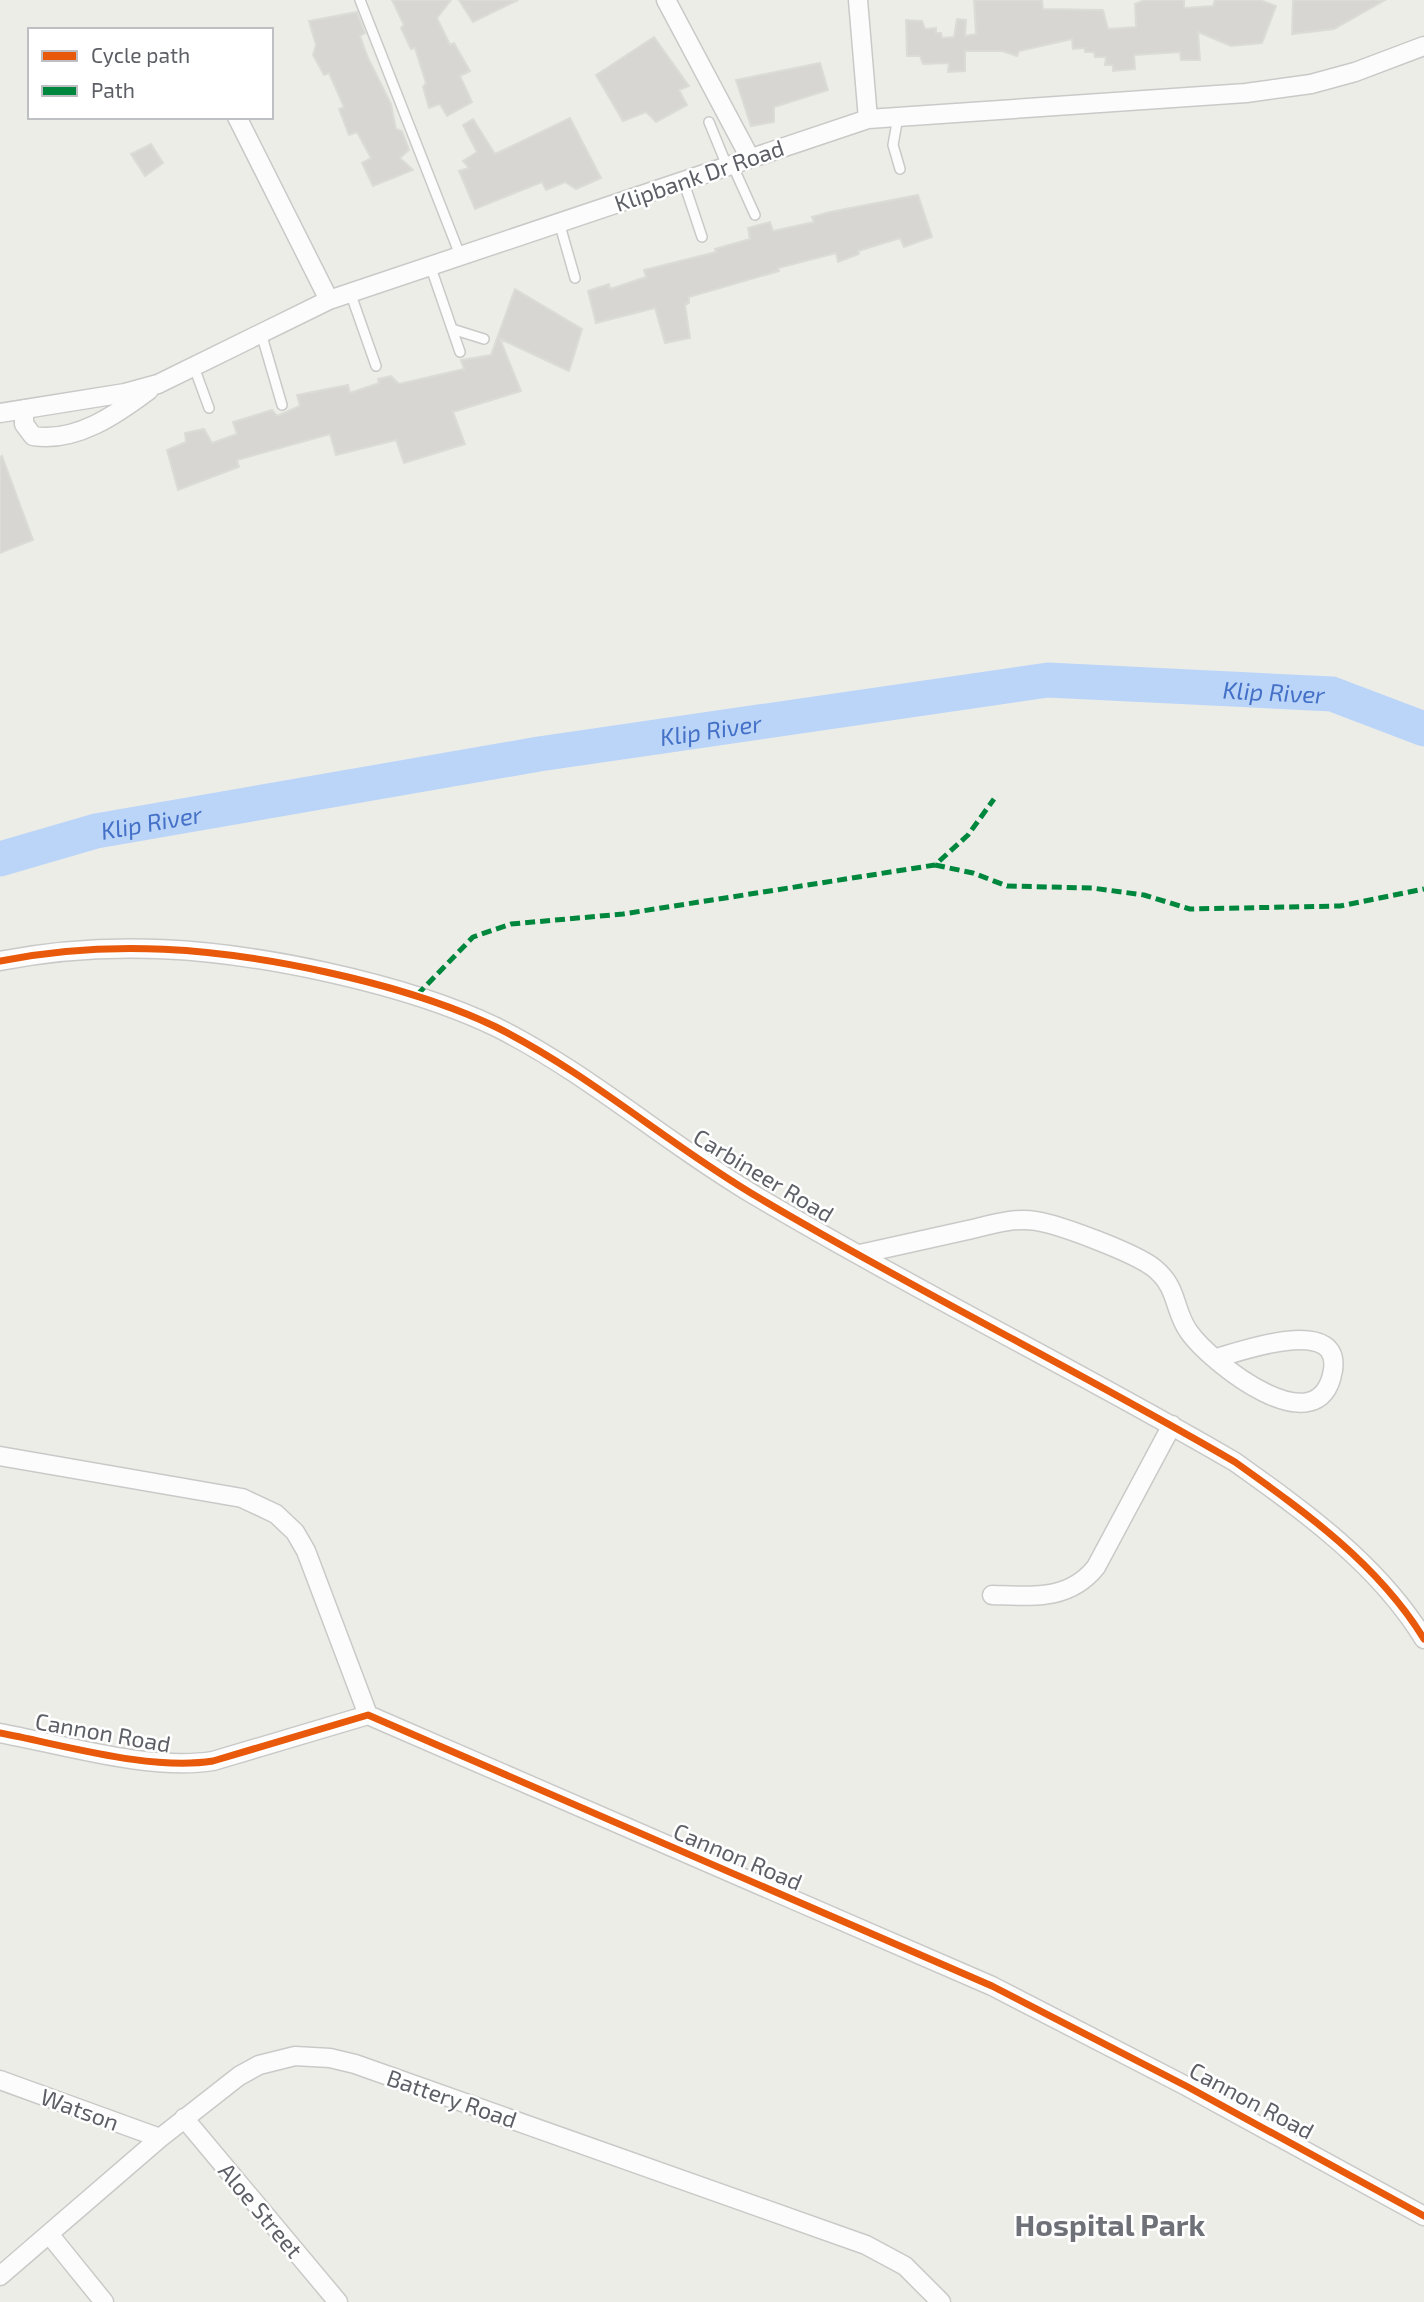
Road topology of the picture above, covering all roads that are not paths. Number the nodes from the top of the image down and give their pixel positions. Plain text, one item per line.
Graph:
1 (360, 0) edge
2 (666, 0) edge
3 (859, 0) edge
4 (1424, 46) edge
5 (898, 117) junction
6 (238, 119) edge
7 (868, 119) junction
8 (709, 122) dead end
9 (750, 158) junction
10 (729, 165) junction
11 (900, 169) dead end
12 (683, 180) junction
13 (755, 215) dead end
14 (559, 222) junction
15 (702, 237) dead end
16 (460, 256) junction
17 (430, 265) junction
18 (575, 278) dead end
19 (350, 292) junction
20 (329, 300) junction
21 (452, 329) junction
22 (261, 333) junction
23 (484, 339) dead end
24 (460, 352) dead end
25 (376, 366) dead end
26 (194, 367) junction
27 (158, 384) junction
28 (282, 405) dead end
29 (209, 408) dead end
30 (24, 409) junction
31 (0, 413) edge
32 (0, 961) edge
33 (860, 1254) junction
34 (1217, 1358) junction
35 (1172, 1425) junction
36 (0, 1456) edge
37 (992, 1595) dead end
38 (1424, 1639) edge
39 (368, 1715) junction
40 (0, 1733) edge
41 (0, 2080) edge
42 (184, 2118) junction
43 (160, 2138) junction
44 (1424, 2216) edge
45 (48, 2234) junction
46 (0, 2276) edge
47 (104, 2302) edge
48 (338, 2302) edge
49 (942, 2302) edge

1 - 16 lane
2 - 9 street
3 - 7 street
4 - 5 street, Klipbank Dr Road
5 - 7 street, Klipbank Dr Road
5 - 11 lane
6 - 20 street
7 - 9 street, Klipbank Dr Road
8 - 10 lane
9 - 10 street, Klipbank Dr Road
10 - 12 street, Klipbank Dr Road
10 - 13 lane
12 - 14 street, Klipbank Dr Road
12 - 15 lane
14 - 16 street, Klipbank Dr Road
14 - 18 lane
16 - 17 street, Klipbank Dr Road
17 - 19 street, Klipbank Dr Road
17 - 21 lane
19 - 20 street, Klipbank Dr Road
19 - 25 lane
20 - 22 street, Klipbank Dr Road
21 - 23 lane
21 - 24 lane
22 - 26 street, Klipbank Dr Road
22 - 28 lane
26 - 27 street, Klipbank Dr Road
26 - 29 lane
27 - 30 street, Klipbank Dr Road
27 - 30 street
30 - 31 street, Klipbank Dr Road
32 - 33 street, Carbineer Road
33 - 34 street
33 - 35 street, Carbineer Road
34 - 34 street
35 - 37 street
35 - 38 street, Carbineer Road
36 - 39 street
39 - 40 street, Cannon Road
39 - 44 street, Cannon Road
41 - 43 street, Watson
42 - 43 street, Battery Road
42 - 48 street, Aloe Street
42 - 49 street, Battery Road
43 - 45 street, Battery Road
45 - 46 street, Battery Road
45 - 47 street

